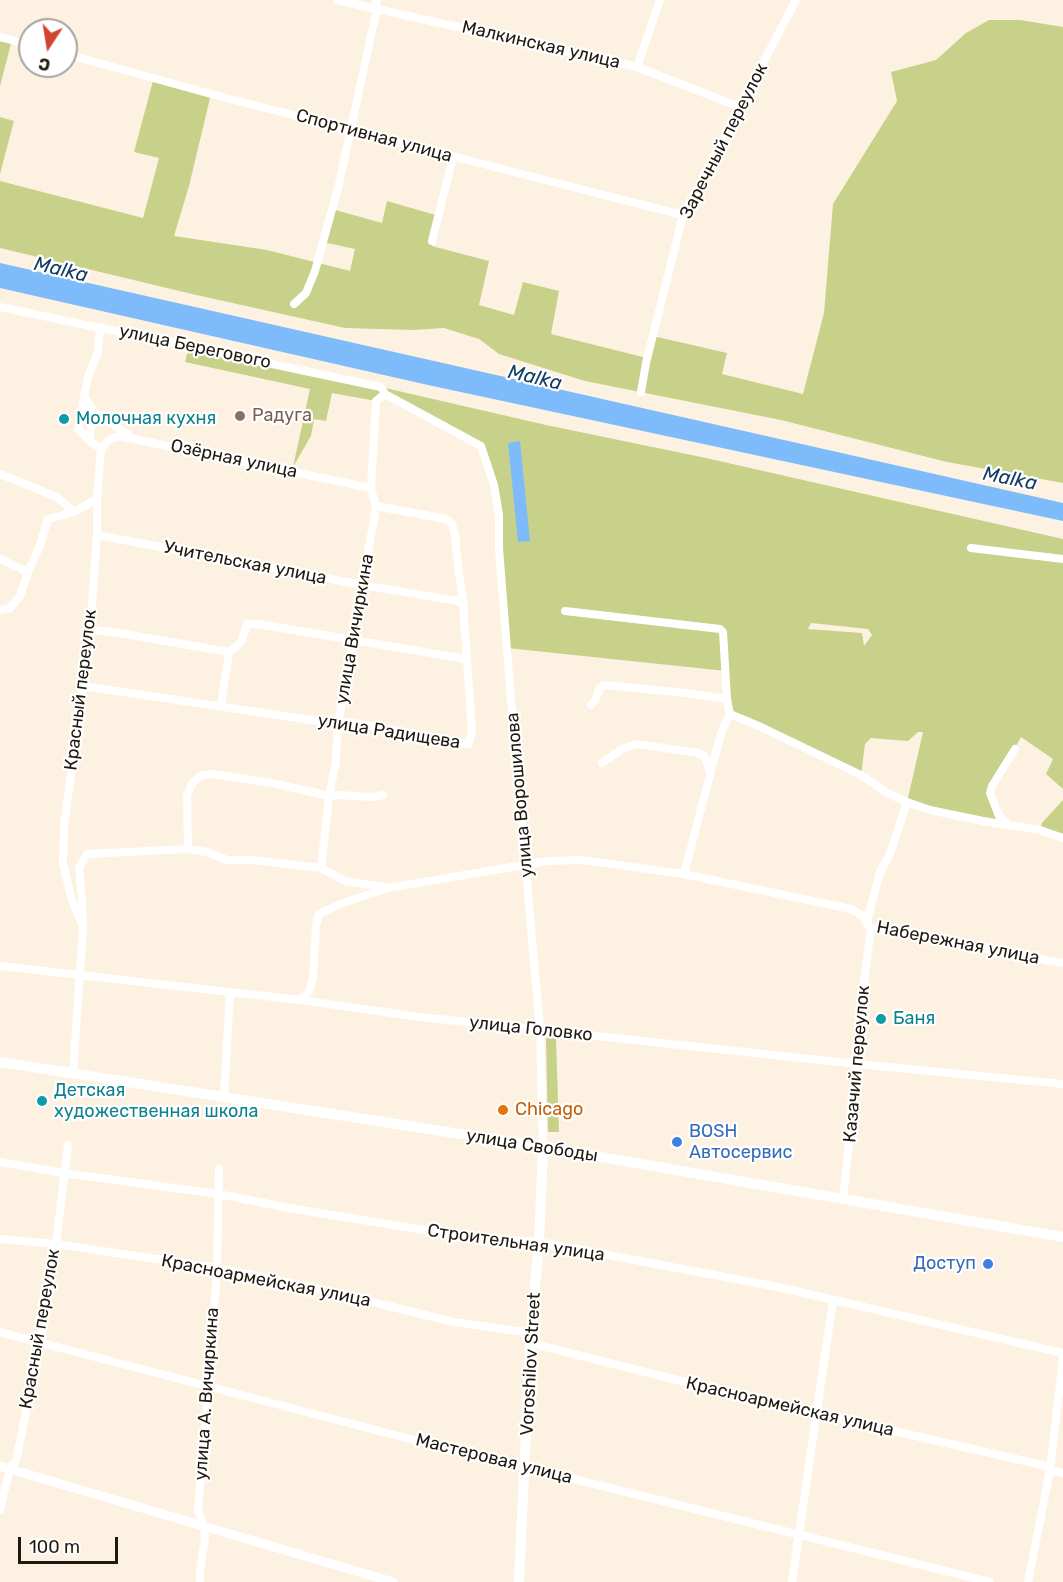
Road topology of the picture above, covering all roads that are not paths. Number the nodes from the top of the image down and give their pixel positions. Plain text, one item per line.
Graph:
1 (337, 0) edge
2 (660, 0) edge
3 (796, 0) edge
4 (377, 4) edge
5 (0, 37) edge
6 (18, 42) edge
7 (78, 57) edge
8 (637, 67) junction
9 (740, 107) junction
10 (351, 130) junction
11 (453, 157) junction
12 (683, 215) junction
13 (432, 241) dead end
14 (294, 303) dead end
15 (0, 307) edge
16 (100, 327) junction
17 (641, 392) dead end
18 (385, 394) junction
19 (84, 397) junction
20 (94, 412) junction
21 (136, 439) junction
22 (89, 440) junction
23 (481, 446) joint
24 (101, 449) junction
25 (0, 474) edge
26 (370, 488) junction
27 (97, 499) junction
28 (376, 506) junction
29 (74, 512) junction
30 (97, 535) junction
31 (971, 548) dead end
32 (0, 559) edge
33 (1063, 559) edge
34 (28, 572) junction
35 (363, 585) junction
36 (463, 602) junction
37 (0, 610) edge
38 (565, 611) dead end
39 (90, 630) junction
40 (353, 641) junction
41 (229, 652) junction
42 (466, 659) junction
43 (83, 686) junction
44 (727, 699) junction
45 (591, 705) dead end
46 (221, 706) junction
47 (730, 714) junction
48 (338, 724) junction
49 (1015, 749) dead end
50 (602, 763) dead end
51 (710, 773) junction
52 (383, 795) dead end
53 (329, 796) junction
54 (907, 802) junction
55 (1007, 823) junction
56 (1063, 838) edge
57 (188, 849) junction
58 (87, 854) joint
59 (526, 864) junction
60 (321, 868) junction
61 (684, 874) junction
62 (388, 888) junction
63 (83, 927) junction
64 (869, 927) junction
65 (1063, 963) edge
66 (0, 966) edge
67 (80, 975) junction
68 (230, 992) junction
69 (300, 1000) junction
70 (540, 1030) junction
71 (0, 1062) edge
72 (857, 1065) junction
73 (74, 1074) junction
74 (1063, 1084) edge
75 (224, 1098) junction
76 (68, 1145) dead end
77 (543, 1147) junction
78 (0, 1162) edge
79 (219, 1169) dead end
80 (64, 1173) junction
81 (219, 1194) junction
82 (843, 1200) junction
83 (1063, 1237) edge
84 (0, 1239) edge
85 (539, 1242) junction
86 (56, 1244) junction
87 (217, 1268) junction
88 (833, 1300) junction
89 (0, 1332) edge
90 (531, 1338) junction
91 (40, 1342) junction
92 (1063, 1353) edge
93 (1063, 1359) edge
94 (209, 1386) junction
95 (816, 1414) junction
96 (5, 1467) edge
97 (525, 1467) junction
98 (1051, 1468) junction
99 (1063, 1473) edge
100 (0, 1510) edge
101 (204, 1526) junction
102 (799, 1534) junction
103 (200, 1582) edge
104 (393, 1582) edge
105 (519, 1582) edge
106 (792, 1582) edge
107 (990, 1582) edge
108 (1028, 1582) edge

1 - 4 street, Малкинская улица
2 - 8 street
3 - 9 street, Заречный переулок
4 - 8 street, Малкинская улица
4 - 10 street
5 - 6 street
7 - 10 street, Спортивная улица
8 - 9 street, Малкинская улица
9 - 12 street, Заречный переулок
10 - 11 street, Спортивная улица
10 - 14 street
11 - 12 street, Спортивная улица
11 - 13 street
12 - 17 street, Заречный переулок
15 - 16 street, улица Берегового
16 - 18 street, улица Берегового
16 - 19 street
18 - 23 street, улица Берегового
18 - 26 street, улица Вичиркина
19 - 20 street
19 - 22 street
20 - 21 street
20 - 22 street
21 - 24 street, Озёрная улица
21 - 26 street, Озёрная улица
22 - 24 street
23 - 59 street, улица Ворошилова
24 - 27 street, Красный переулок
25 - 29 street
26 - 28 street, улица Вичиркина
27 - 29 street
27 - 30 street, Красный переулок
28 - 35 street, улица Вичиркина
28 - 36 street, улица Радищева
29 - 34 street
30 - 35 street, Учительская улица
30 - 39 street, Красный переулок
31 - 33 street
32 - 34 street
34 - 37 street
35 - 36 street, Учительская улица
35 - 40 street, улица Вичиркина
36 - 42 street, улица Радищева
38 - 44 street
39 - 41 street
39 - 43 street, Красный переулок
40 - 41 street
40 - 42 street
40 - 48 street, улица Вичиркина
41 - 46 street
42 - 48 street, улица Радищева
43 - 46 street, улица Радищева
43 - 63 street, Красный переулок
44 - 45 street
44 - 47 street
46 - 48 street, улица Радищева
47 - 51 street
47 - 54 street
48 - 53 street, улица Вичиркина
49 - 55 street
50 - 51 street
51 - 61 street
52 - 53 street
53 - 57 street
53 - 60 street, улица Вичиркина
54 - 55 street
54 - 64 street, Казачий переулок
55 - 56 street
57 - 58 street, Набережная улица
57 - 60 street, Набережная улица
58 - 63 street, Красный переулок
59 - 61 street, Набережная улица
59 - 62 street, Набережная улица
59 - 70 street, улица Ворошилова
60 - 62 street, Набережная улица
61 - 64 street, Набережная улица
62 - 69 street, Набережная улица
63 - 67 street, Красный переулок
64 - 65 street, Набережная улица
64 - 72 street, Казачий переулок
66 - 67 street, улица Головко
67 - 68 street, улица Головко
67 - 73 street, Красный переулок
68 - 69 street, улица Головко
68 - 75 street
69 - 70 street, улица Головко
70 - 72 street, улица Головко
70 - 77 street, улица Ворошилова
71 - 73 main road, улица Свободы
72 - 74 street, улица Головко
72 - 82 street, Казачий переулок
73 - 75 main road, улица Свободы
75 - 77 main road, улица Свободы
76 - 80 street, Красный переулок
77 - 82 main road, улица Свободы
77 - 85 main road, Voroshilov Street
78 - 80 street, Строительная улица
79 - 81 street, улица А. Вичиркина
80 - 81 street, Строительная улица
80 - 86 street, Красный переулок
81 - 85 street, Строительная улица
81 - 87 street, улица А. Вичиркина
82 - 83 main road, улица Свободы
84 - 86 street, Красноармейская улица
85 - 88 street, Строительная улица
85 - 90 main road, Voroshilov Street
86 - 87 street, Красноармейская улица
86 - 91 street, Красный переулок
87 - 90 street, Красноармейская улица
87 - 94 street, улица А. Вичиркина
88 - 92 street, Строительная улица
88 - 95 street
89 - 91 street, Мастеровая улица
90 - 95 street, Красноармейская улица
90 - 97 main road, Voroshilov Street
91 - 94 street, Мастеровая улица
91 - 96 street, Красный переулок
93 - 98 street
94 - 97 street, Мастеровая улица
94 - 101 street, улица А. Вичиркина
95 - 98 street, Красноармейская улица
95 - 102 street
96 - 100 street, Красный переулок
96 - 101 street
97 - 102 street, Мастеровая улица
97 - 105 main road, Voroshilov Street
98 - 99 street, Красноармейская улица
98 - 108 street
101 - 103 street, улица А. Вичиркина
101 - 104 street
102 - 106 street
102 - 107 street, Мастеровая улица

